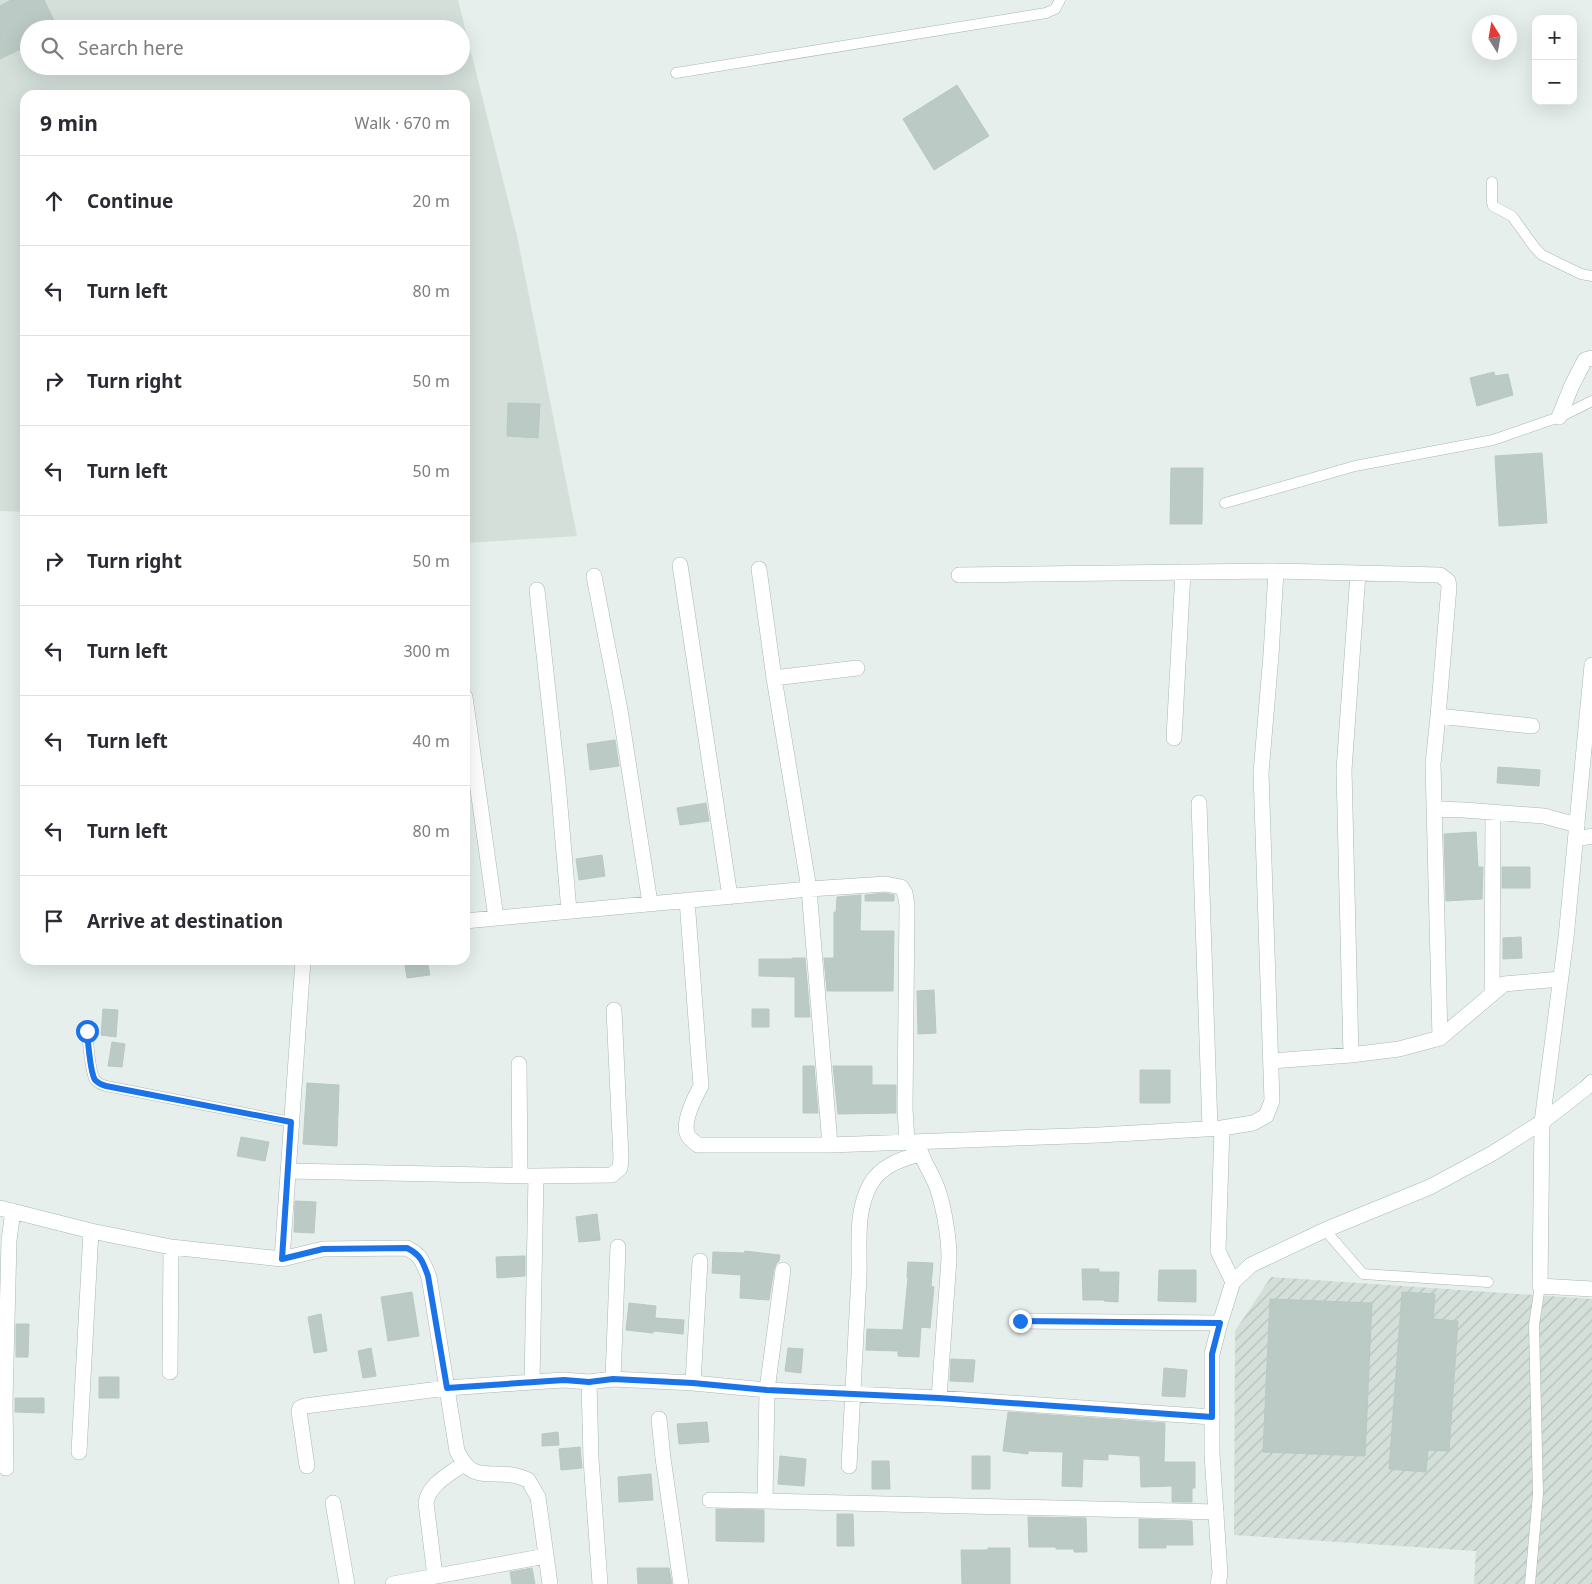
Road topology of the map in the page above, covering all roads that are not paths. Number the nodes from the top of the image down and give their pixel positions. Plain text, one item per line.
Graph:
1 (1060, 0) edge
2 (676, 73) dead end
3 (1492, 182) dead end
4 (1592, 276) edge
5 (1592, 358) edge
6 (1592, 401) edge
7 (1559, 417) junction
8 (1225, 502) dead end
9 (680, 565) dead end
10 (759, 569) dead end
11 (1276, 571) junction
12 (1183, 572) junction
13 (1358, 572) junction
14 (959, 575) dead end
15 (594, 576) dead end
16 (537, 590) dead end
17 (1592, 665) edge
18 (857, 668) dead end
19 (774, 678) junction
20 (1438, 716) junction
21 (1532, 726) dead end
22 (470, 733) edge
23 (1174, 738) dead end
24 (1199, 803) dead end
25 (1434, 809) junction
26 (1493, 812) junction
27 (1576, 832) junction
28 (1592, 836) edge
29 (809, 889) junction
30 (730, 897) junction
31 (687, 900) junction
32 (650, 903) junction
33 (569, 912) junction
34 (496, 918) junction
35 (470, 921) edge
36 (303, 965) edge
37 (1560, 979) junction
38 (1492, 994) junction
39 (614, 1010) dead end
40 (87, 1031) dead end
41 (1440, 1038) junction
42 (1351, 1055) junction
43 (1271, 1061) junction
44 (519, 1064) dead end
45 (1592, 1082) edge
46 (291, 1122) junction
47 (1542, 1122) junction
48 (1216, 1128) junction
49 (830, 1145) junction
50 (915, 1146) junction
51 (288, 1171) junction
52 (520, 1176) junction
53 (536, 1176) junction
54 (7, 1210) edge
55 (1324, 1230) junction
56 (91, 1231) junction
57 (618, 1247) dead end
58 (171, 1248) junction
59 (282, 1259) junction
60 (700, 1261) dead end
61 (783, 1270) dead end
62 (1233, 1282) junction
63 (1488, 1282) dead end
64 (1540, 1286) junction
65 (1592, 1289) edge
66 (1020, 1321) dead end
67 (1220, 1323) junction
68 (170, 1372) dead end
69 (613, 1379) junction
70 (532, 1382) junction
71 (589, 1382) junction
72 (693, 1383) junction
73 (447, 1388) junction
74 (767, 1390) junction
75 (852, 1395) junction
76 (939, 1398) junction
77 (1212, 1417) junction
78 (659, 1419) dead end
79 (79, 1452) dead end
80 (463, 1464) junction
81 (307, 1466) dead end
82 (849, 1466) dead end
83 (6, 1468) dead end
84 (710, 1500) dead end
85 (765, 1501) junction
86 (333, 1503) dead end
87 (1216, 1512) junction
88 (546, 1556) junction
89 (436, 1576) junction
90 (347, 1584) edge
91 (393, 1584) edge
92 (550, 1584) edge
93 (600, 1584) edge
94 (681, 1584) edge
95 (1218, 1584) edge
96 (1530, 1584) edge

1 - 2 lane
3 - 4 lane
5 - 7 street
6 - 7 lane
7 - 8 lane
9 - 30 street
10 - 19 street
11 - 12 street
11 - 13 street
11 - 43 street
12 - 14 street
12 - 23 street
13 - 20 street
13 - 42 street
15 - 32 street
16 - 33 street
17 - 27 street
18 - 19 street
19 - 29 street
20 - 21 street
20 - 25 street
22 - 34 street
24 - 48 street
25 - 26 street
25 - 41 street
26 - 27 street
26 - 38 street
27 - 28 street
27 - 37 street
29 - 30 street
29 - 49 street
29 - 50 street
30 - 31 street
31 - 32 street
31 - 49 street
32 - 33 street
33 - 34 street
34 - 35 street
36 - 46 street
37 - 38 street
37 - 47 street
38 - 41 street
39 - 53 street
40 - 46 lane
41 - 42 street
42 - 43 street
43 - 48 street
44 - 52 street
45 - 47 street
46 - 51 street
47 - 55 street
47 - 64 street
48 - 50 street
48 - 62 street
49 - 50 street
50 - 75 street
50 - 76 street
51 - 52 street
51 - 59 street
52 - 53 street
53 - 70 street
54 - 56 street
54 - 83 street
55 - 62 street
55 - 63 lane
56 - 58 street
56 - 79 street
57 - 69 street
58 - 59 street
58 - 68 street
59 - 73 street
60 - 72 street
61 - 74 street
62 - 67 street
64 - 65 street
64 - 96 lane
66 - 67 street
67 - 77 street
69 - 71 street
69 - 72 street
70 - 71 street
70 - 73 street
71 - 93 street
72 - 74 street
73 - 80 street
73 - 81 street
74 - 75 street
74 - 85 street
75 - 76 street
75 - 82 street
76 - 77 street
77 - 87 street
78 - 94 street
80 - 88 street
80 - 89 street
84 - 85 street
85 - 87 street
86 - 90 street
87 - 95 street
88 - 89 street
88 - 92 street
89 - 91 street

